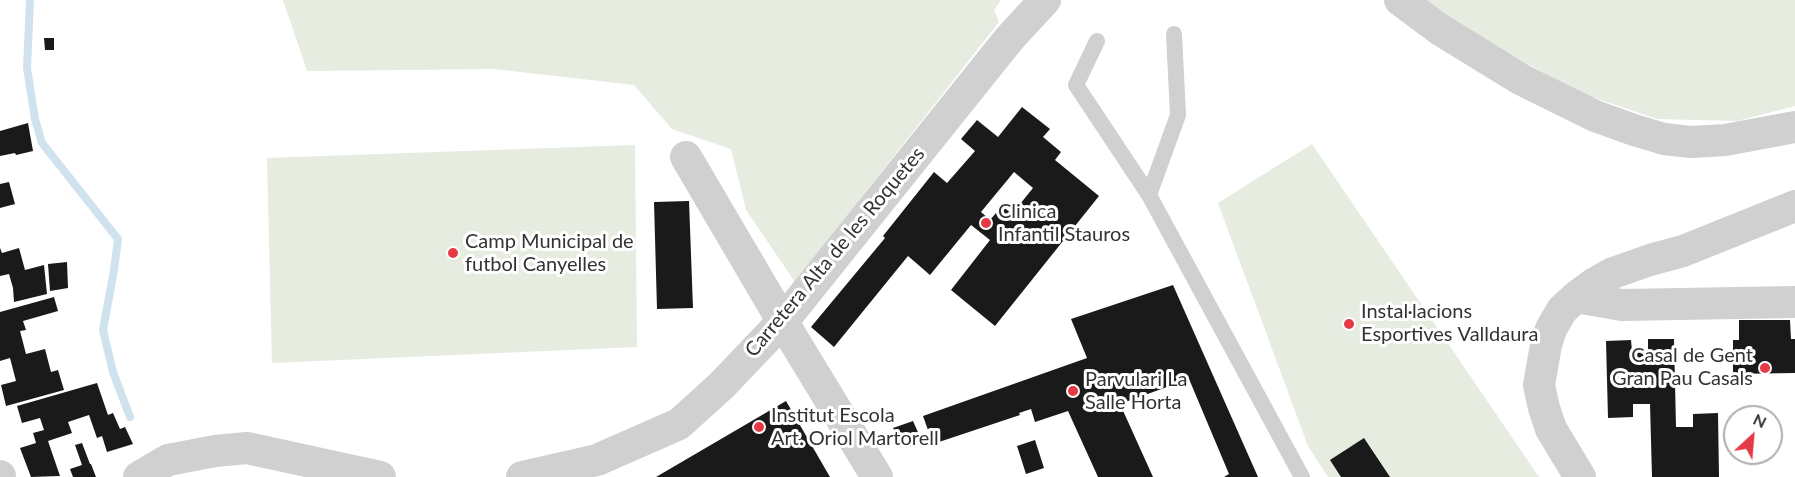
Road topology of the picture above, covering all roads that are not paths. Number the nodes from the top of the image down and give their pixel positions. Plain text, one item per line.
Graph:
1 (1045, 0) edge
2 (1400, 0) edge
3 (1174, 34) dead end
4 (1097, 42) dead end
5 (1795, 126) edge
6 (686, 157) dead end
7 (1149, 195) junction
8 (1795, 206) edge
9 (1576, 297) junction
10 (1795, 302) edge
11 (783, 321) junction
12 (140, 477) edge
13 (380, 477) edge
14 (522, 477) edge
15 (877, 477) edge
16 (1302, 477) edge
17 (1580, 477) edge

1 - 11 street, Carretera Alta de les Roquetes
2 - 5 street
3 - 7 lane
4 - 7 lane
6 - 11 street
7 - 16 lane
8 - 9 street
9 - 10 street
9 - 17 street
11 - 14 street, Carretera Alta de les Roquetes
11 - 15 street
12 - 13 street

